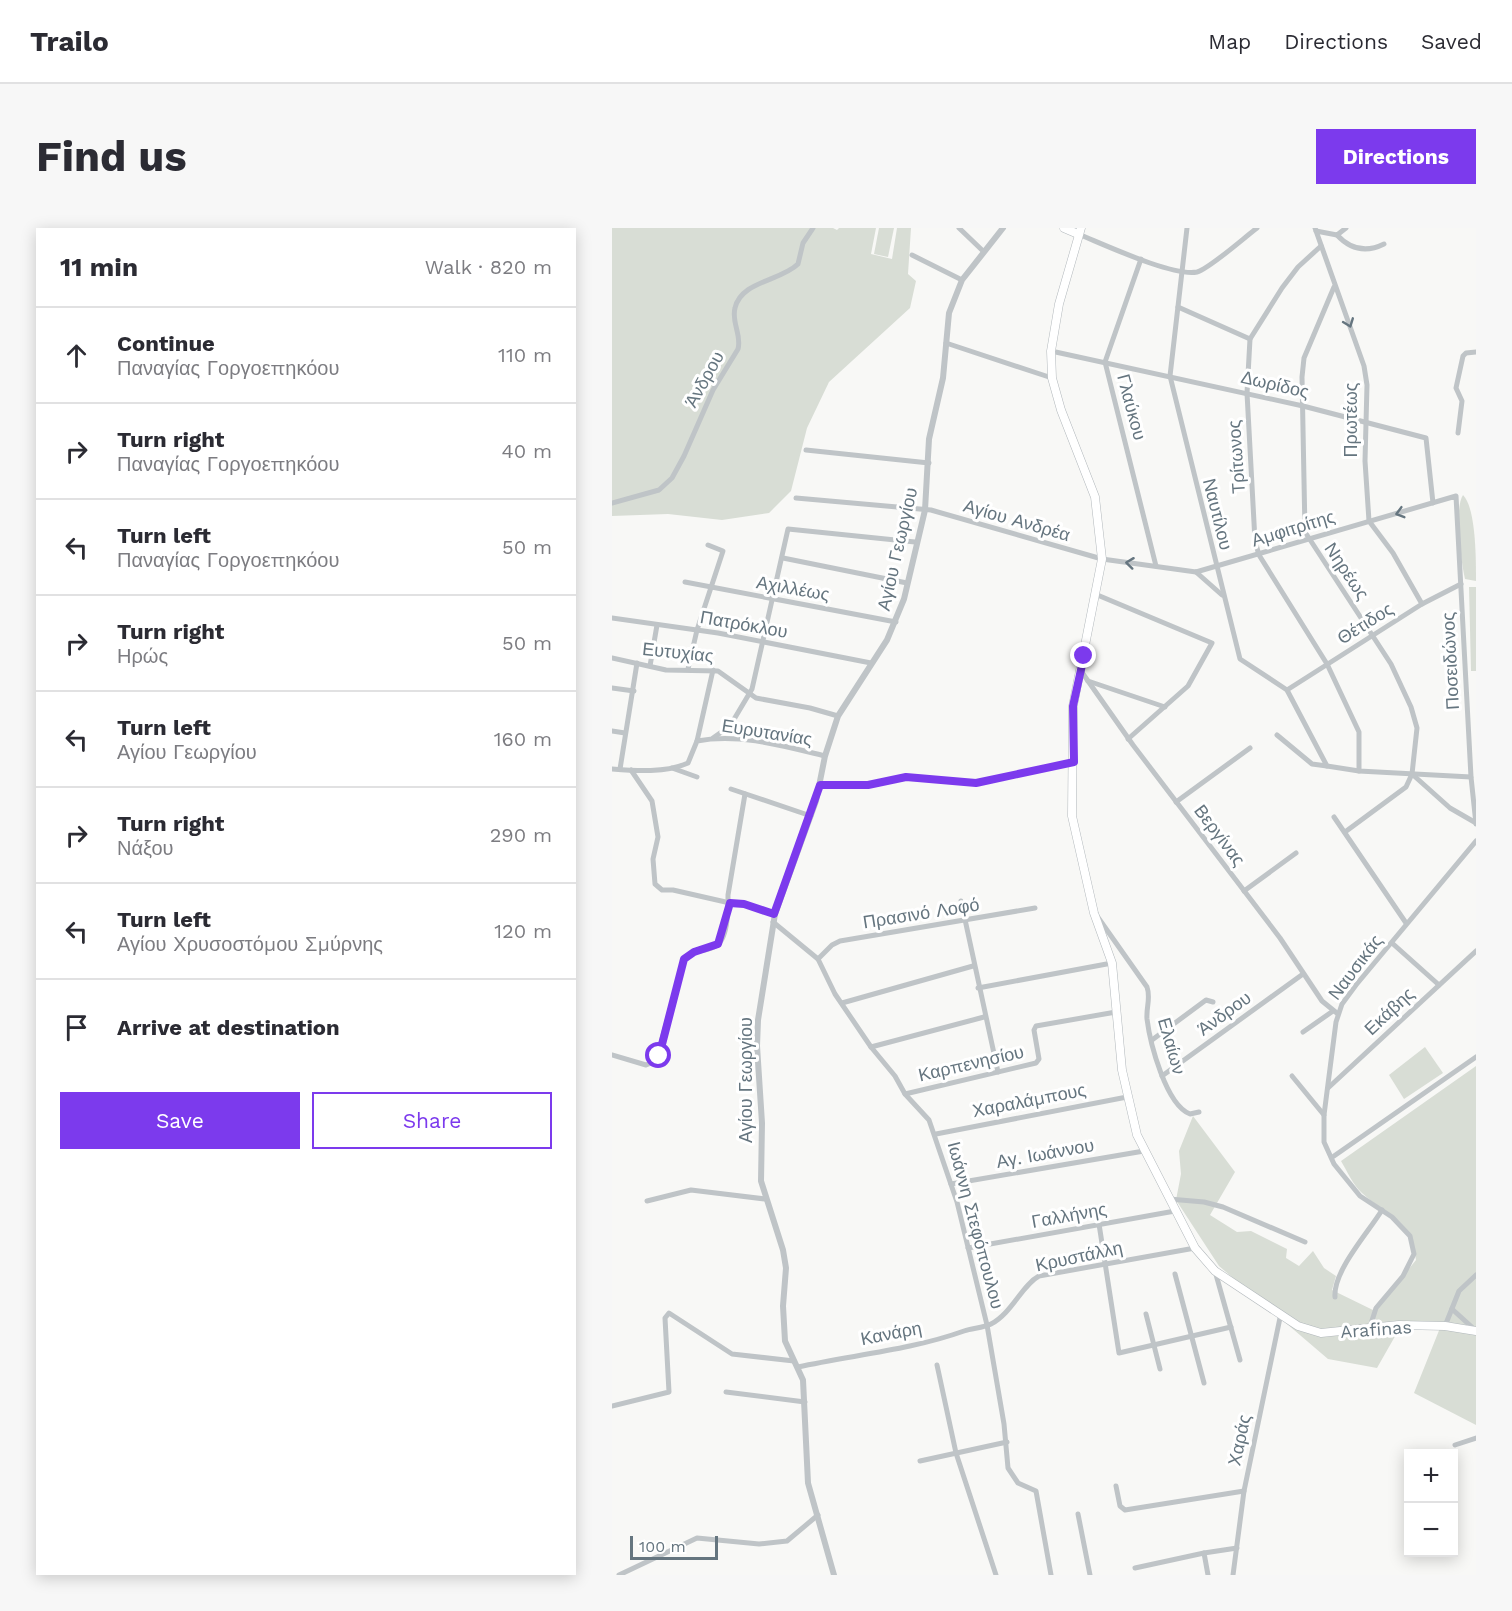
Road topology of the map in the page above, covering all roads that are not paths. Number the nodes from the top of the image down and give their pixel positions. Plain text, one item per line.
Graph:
1 (813, 228) edge
2 (959, 228) edge
3 (1004, 228) edge
4 (1064, 228) edge
5 (1187, 228) edge
6 (1257, 228) edge
7 (1346, 228) edge
8 (1316, 230) edge
9 (1080, 231) edge
10 (1337, 235) junction
11 (1384, 243) dead end
12 (1321, 246) junction
13 (983, 252) junction
14 (912, 255) dead end
15 (1141, 259) junction
16 (1181, 272) junction
17 (962, 280) junction
18 (1334, 287) junction
19 (1178, 308) junction
20 (1250, 339) junction
21 (946, 342) junction
22 (1052, 351) junction
23 (1476, 352) edge
24 (1105, 362) junction
25 (1170, 376) junction
26 (1053, 378) junction
27 (1247, 393) junction
28 (1303, 406) junction
29 (1365, 421) junction
30 (1458, 433) dead end
31 (806, 450) dead end
32 (929, 463) junction
33 (1456, 496) joint
34 (796, 498) dead end
35 (612, 503) edge
36 (1432, 503) junction
37 (925, 510) junction
38 (1369, 521) junction
39 (1307, 538) junction
40 (915, 542) junction
41 (708, 545) dead end
42 (1259, 555) junction
43 (783, 558) junction
44 (1102, 559) junction
45 (1156, 566) junction
46 (1215, 566) junction
47 (1196, 572) junction
48 (685, 582) dead end
49 (907, 583) junction
50 (1461, 584) junction
51 (712, 589) junction
52 (1095, 594) junction
53 (1223, 596) junction
54 (773, 601) junction
55 (1422, 604) junction
56 (612, 618) edge
57 (896, 622) junction
58 (657, 625) junction
59 (697, 630) junction
60 (1371, 636) junction
61 (765, 642) junction
62 (612, 658) edge
63 (637, 663) junction
64 (871, 663) junction
65 (1327, 664) junction
66 (650, 666) junction
67 (688, 669) junction
68 (713, 670) junction
69 (1081, 671) junction
70 (1088, 681) junction
71 (612, 688) edge
72 (634, 690) junction
73 (1287, 690) junction
74 (750, 694) junction
75 (1165, 707) junction
76 (838, 716) junction
77 (612, 731) edge
78 (625, 734) junction
79 (1277, 735) dead end
80 (713, 738) junction
81 (1128, 739) junction
82 (697, 741) junction
83 (1250, 748) dead end
84 (1473, 750) edge
85 (825, 756) junction
86 (1074, 762) junction
87 (671, 767) junction
88 (1330, 767) junction
89 (612, 769) edge
90 (620, 770) junction
91 (631, 770) junction
92 (1359, 771) junction
93 (1412, 774) junction
94 (697, 777) dead end
95 (1471, 777) junction
96 (820, 785) junction
97 (731, 789) dead end
98 (744, 794) junction
99 (1176, 802) junction
100 (811, 816) junction
101 (1334, 817) dead end
102 (1476, 823) edge
103 (1345, 832) junction
104 (1476, 841) edge
105 (1296, 853) dead end
106 (1244, 891) junction
107 (961, 902) dead end
108 (730, 903) junction
109 (1035, 908) dead end
110 (1094, 913) junction
111 (774, 914) junction
112 (966, 920) junction
113 (773, 922) junction
114 (1406, 923) junction
115 (1392, 943) junction
116 (1476, 951) edge
117 (1471, 956) junction
118 (818, 959) junction
119 (1476, 962) edge
120 (1112, 963) junction
121 (973, 966) junction
122 (1303, 975) junction
123 (1439, 985) junction
124 (978, 988) junction
125 (1213, 1002) dead end
126 (842, 1003) junction
127 (1116, 1012) junction
128 (1336, 1013) junction
129 (984, 1017) junction
130 (1303, 1032) dead end
131 (1152, 1040) junction
132 (871, 1047) junction
133 (612, 1055) edge
134 (1476, 1057) edge
135 (998, 1072) junction
136 (1162, 1076) junction
137 (1292, 1076) dead end
138 (1328, 1088) junction
139 (905, 1094) junction
140 (1127, 1097) junction
141 (1199, 1112) dead end
142 (1324, 1115) junction
143 (936, 1134) junction
144 (1326, 1150) junction
145 (1144, 1151) junction
146 (1334, 1156) junction
147 (1339, 1171) junction
148 (951, 1184) junction
149 (1168, 1198) junction
150 (765, 1199) junction
151 (647, 1201) dead end
152 (1383, 1210) junction
153 (1175, 1211) junction
154 (1099, 1224) junction
155 (1305, 1242) dead end
156 (968, 1248) junction
157 (1195, 1248) junction
158 (1105, 1264) junction
159 (1215, 1271) junction
160 (1175, 1274) dead end
161 (1476, 1275) edge
162 (1335, 1297) dead end
163 (1452, 1309) junction
164 (1281, 1313) junction
165 (1146, 1314) dead end
166 (987, 1325) junction
167 (1445, 1326) junction
168 (1231, 1327) junction
169 (1370, 1327) junction
170 (1476, 1330) edge
171 (1191, 1336) junction
172 (1155, 1347) junction
173 (1240, 1360) dead end
174 (796, 1364) junction
175 (937, 1365) dead end
176 (1160, 1369) dead end
177 (1204, 1383) dead end
178 (726, 1392) dead end
179 (805, 1401) junction
180 (612, 1406) edge
181 (1476, 1438) edge
182 (1006, 1442) junction
183 (1455, 1445) dead end
184 (956, 1453) junction
185 (920, 1461) dead end
186 (1116, 1486) dead end
187 (1244, 1491) junction
188 (1078, 1514) dead end
189 (818, 1515) junction
190 (1237, 1548) junction
191 (1204, 1553) junction
192 (1135, 1568) dead end
193 (619, 1575) edge
194 (834, 1575) edge
195 (996, 1575) edge
196 (1051, 1575) edge
197 (1090, 1575) edge
198 (1208, 1575) edge
199 (1233, 1575) edge

1 - 35 street, Άνδρου
2 - 13 street
3 - 13 street, Αγίου Γεωργίου
4 - 9 main road
5 - 16 street, Ναυτίλου
6 - 16 street
7 - 10 street
8 - 10 street
8 - 12 street, Πρωτέως
9 - 15 street
9 - 22 main road, Arafinas
10 - 11 street
12 - 18 street, Πρωτέως
12 - 20 street, Τρίτωνος
13 - 17 street, Αγίου Γεωργίου
14 - 17 street
15 - 16 street
15 - 24 street, Γλαύκου
16 - 19 street, Ναυτίλου
17 - 21 street, Αγίου Γεωργίου
18 - 28 street, Νηρέως
18 -> 29 street, Πρωτέως
19 - 20 street
19 - 25 street, Ναυτίλου
20 - 27 street, Τρίτωνος
21 - 26 street
21 - 32 street, Αγίου Γεωργίου
22 - 24 street, Δωρίδος
22 - 26 main road, Arafinas
23 - 30 street
24 - 25 street, Δωρίδος
24 - 45 street, Γλαύκου
25 - 27 street, Δωρίδος
25 - 46 street, Ναυτίλου
26 - 44 main road, Arafinas
27 - 28 street, Δωρίδος
27 - 42 street, Τρίτωνος
28 - 29 street, Δωρίδος
28 - 39 street, Νηρέως
29 - 36 street, Δωρίδος
29 - 38 street, Πρωτέως
31 - 32 street
32 - 37 street, Αγίου Γεωργίου
33 - 36 street, Αμφιτρίτης
33 - 50 street, Ποσειδώνος
34 - 37 street, Αγίου Ανδρέα
36 -> 38 street, Αμφιτρίτης
37 - 40 street, Αγίου Γεωργίου
37 - 44 street, Αγίου Ανδρέα
38 - 39 street, Αμφιτρίτης
38 - 55 street
39 - 42 street, Αμφιτρίτης
39 - 60 street, Νηρέως
40 - 43 street
40 - 49 street, Αγίου Γεωργίου
41 - 51 street
42 - 46 street, Αμφιτρίτης
42 - 65 street, Τρίτωνος
43 - 49 street
43 - 54 street
45 -> 44 street, Αμφιτρίτης
44 - 52 main road, Arafinas
45 - 47 street, Αμφιτρίτης
46 - 47 street, Αμφιτρίτης
46 - 53 street, Ναυτίλου
47 - 53 street
48 - 51 street, Αχιλλέως
49 - 57 street, Αγίου Γεωργίου
50 - 55 street, Θέτιδος
50 - 84 street, Ποσειδώνος
51 - 54 street, Αχιλλέως
51 - 59 street
52 - 69 main road, Arafinas
52 - 75 street
53 - 73 street, Ναυτίλου
54 - 57 street, Αχιλλέως
54 - 61 street
55 - 60 street, Θέτιδος
56 - 58 street, Πατρόκλου
57 - 64 street, Αγίου Γεωργίου
58 - 59 street, Πατρόκλου
58 - 66 street
59 - 61 street, Πατρόκλου
59 - 67 street
60 - 65 street, Θέτιδος
60 - 93 street, Νηρέως
61 - 64 street, Πατρόκλου
61 - 74 street
62 - 63 street, Ευτυχίας
63 - 66 street, Ευτυχίας
63 - 72 street
64 - 76 street, Αγίου Γεωργίου
65 - 73 street, Θέτιδος
65 - 92 street, Τρίτωνος
66 - 67 street, Ευτυχίας
67 - 68 street, Ευτυχίας
68 - 74 street, Ευτυχίας
68 - 82 street
69 - 70 street, Βεργίνας
69 - 86 main road, Arafinas
70 - 75 street
70 - 81 street, Βεργίνας
71 - 72 street
72 - 78 street
73 - 88 street, Ναυτίλου
74 - 76 street, Ευτυχίας
74 - 80 street
75 - 81 street
76 - 85 street, Αγίου Γεωργίου
77 - 78 street
78 - 90 street
79 - 88 street
80 - 82 street, Ευρυτανίας
80 - 85 street, Ευρυτανίας
81 - 99 street, Βεργίνας
82 - 87 street, Ευρυτανίας
83 - 99 street
84 - 95 street, Ποσειδώνος
85 - 96 street, Αγίου Γεωργίου
86 - 96 street
86 - 110 main road, Arafinas
87 - 91 street
87 - 94 street
88 - 92 street
89 - 90 street
90 - 91 street
91 - 108 street
92 - 93 street
93 - 95 street
93 - 102 street
93 - 103 street
95 - 102 street, Ποσειδώνος
96 - 100 street, Αγίου Γεωργίου
97 - 98 street
98 - 100 street
98 - 108 street
99 - 106 street, Βεργίνας
100 - 111 street, Αγίου Γεωργίου
101 - 103 street
103 - 114 street
104 - 114 street, Ναυσικάς
105 - 106 street
106 - 122 street, Βεργίνας
107 - 112 street
108 - 111 street
108 - 133 street
109 - 112 street, Πρασινό Λοφό
110 - 120 main road, Arafinas
110 - 131 street, Ελαίων
111 - 113 street, Αγίου Γεωργίου
112 - 118 street, Πρασινό Λοφό
112 - 121 street
113 - 118 street, Ιωάννη Στεφόπουλου
113 - 150 street, Αγίου Γεωργίου
114 - 115 street, Ναυσικάς
115 - 123 street
115 - 128 street, Ναυσικάς
116 - 117 street, Εκάβης
117 - 119 street
117 - 123 street, Εκάβης
118 - 126 street, Ιωάννη Στεφόπουλου
120 - 124 street
120 - 127 main road, Arafinas
121 - 124 street
121 - 126 street
122 - 128 street, Βεργίνας
122 - 136 street, Άνδρου
123 - 138 street, Εκάβης
124 - 129 street
125 - 131 street
126 - 132 street, Ιωάννη Στεφόπουλου
127 - 135 street, Καρπενησίου
127 - 140 main road, Arafinas
128 - 130 street
128 - 138 street, Ναυσικάς
129 - 132 street
129 - 135 street
131 - 136 street, Ελαίων
132 - 139 street, Ιωάννη Στεφόπουλου
134 - 146 street
135 - 139 street, Καρπενησίου
136 - 141 street, Ελαίων
137 - 142 street
138 - 142 street, Ναυσικάς
139 - 143 street, Ιωάννη Στεφόπουλου
140 - 143 street, Χαραλάμπους
140 - 145 main road, Arafinas
142 - 144 street, Ναυσικάς
143 - 148 street, Ιωάννη Στεφόπουλου
144 - 146 street
144 - 147 street, Ναυσικάς
145 - 148 street, Αγ. Ιωάννου
145 - 149 main road, Arafinas
146 - 147 street
147 - 152 street
148 - 156 street, Ιωάννη Στεφόπουλου
149 - 153 main road, Arafinas
149 - 155 street
150 - 151 street
150 - 174 street, Αγίου Γεωργίου
152 - 162 street
152 - 169 street
153 - 154 street, Γαλλήνης
153 - 157 main road, Arafinas
154 - 156 street, Γαλλήνης
154 - 158 street
156 - 166 street, Ιωάννη Στεφόπουλου
157 - 158 street, Κρυστάλλη
157 - 159 main road, Arafinas
158 - 166 street, Κρυστάλλη
158 - 172 street
159 - 164 main road, Arafinas
159 - 168 street
160 - 171 street
161 - 163 street
163 - 167 street
163 - 170 street
164 - 169 main road, Arafinas
164 - 187 street, Χαράς
165 - 172 street
166 - 174 street, Κανάρη
166 - 182 street, Ιωάννη Στεφόπουλου
167 - 169 main road, Arafinas
167 - 170 main road, Arafinas
168 - 171 street
168 - 173 street
171 - 172 street
171 - 177 street
172 - 176 street
174 - 179 street, Αγίου Γεωργίου
174 - 180 street, Κανάρη
175 - 184 street
178 - 179 street
179 - 189 street, Αγίου Γεωργίου
181 - 183 street
182 - 184 street
182 - 196 street, Ιωάννη Στεφόπουλου
184 - 185 street
184 - 195 street
186 - 187 street
187 - 190 street, Χαράς
188 - 197 street
189 - 193 street
189 - 194 street, Αγίου Γεωργίου
190 - 191 street
190 - 199 street, Χαράς
191 - 192 street
191 - 198 street

